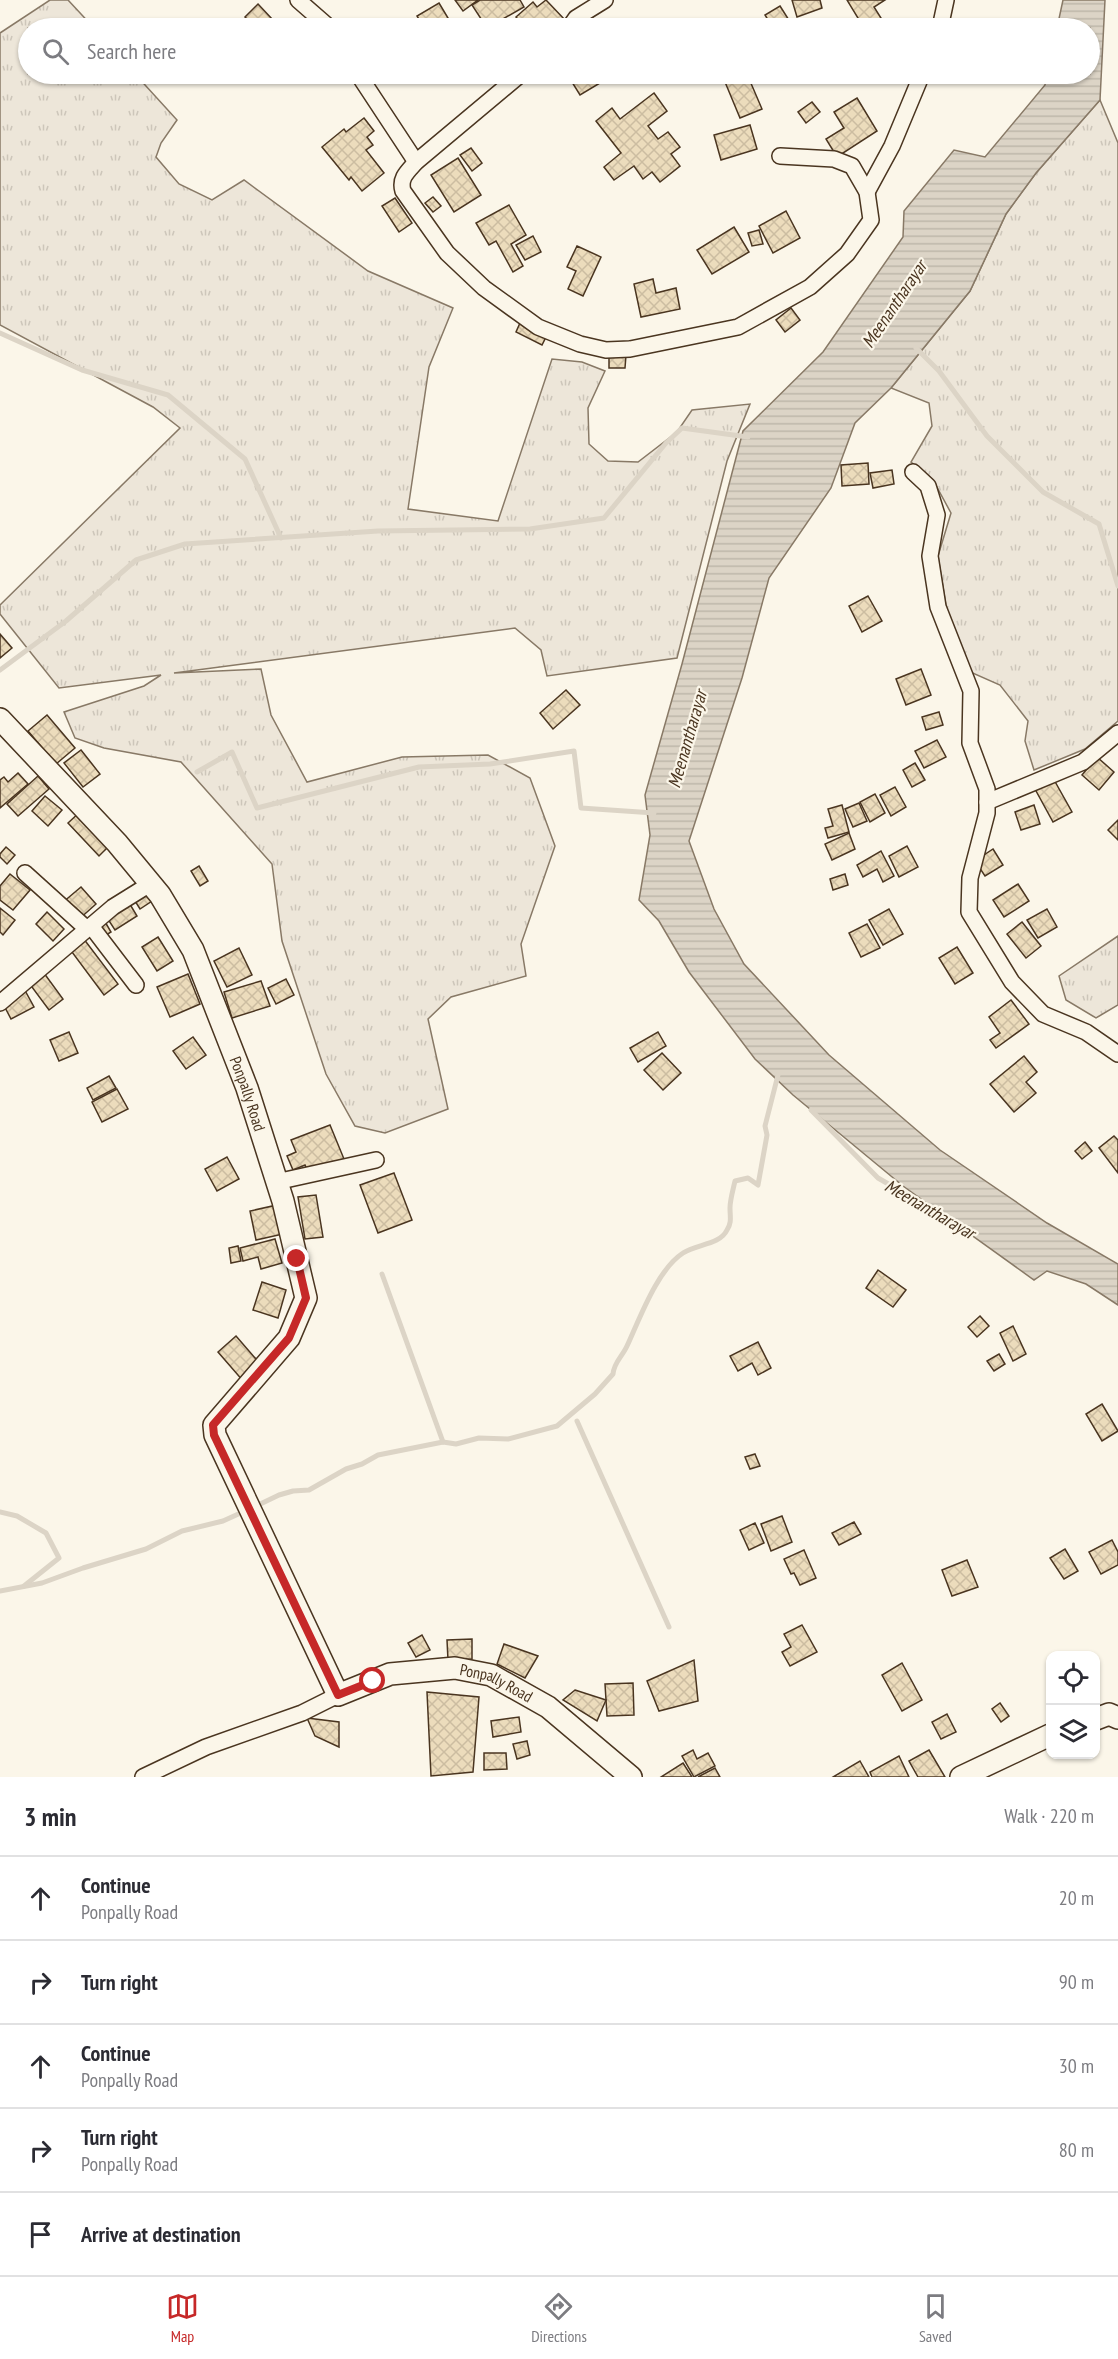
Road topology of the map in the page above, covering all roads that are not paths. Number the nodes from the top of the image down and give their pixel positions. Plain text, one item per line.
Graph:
1 (298, 0) edge
2 (605, 0) edge
3 (946, 0) edge
4 (319, 18) edge
5 (576, 18) edge
6 (942, 18) edge
7 (365, 84) edge
8 (509, 84) edge
9 (917, 84) edge
10 (780, 156) dead end
11 (416, 162) junction
12 (867, 192) junction
13 (913, 472) dead end
14 (0, 719) edge
15 (1118, 733) edge
16 (987, 802) junction
17 (25, 873) dead end
18 (150, 884) junction
19 (89, 927) junction
20 (136, 985) dead end
21 (0, 1002) edge
22 (1118, 1054) edge
23 (376, 1160) dead end
24 (276, 1182) junction
25 (338, 1695) junction
26 (1100, 1717) edge
27 (1118, 1718) edge
28 (1046, 1737) edge
29 (143, 1777) edge
30 (631, 1777) edge
31 (961, 1777) edge

1 - 4 street
2 - 5 street
3 - 6 street
7 - 11 street
8 - 11 street
9 - 12 street
10 - 12 street
11 - 12 street
13 - 16 street
14 - 18 main road, Ponpally Road
15 - 16 street
16 - 22 street
17 - 19 street
18 - 19 street
18 - 24 main road, Ponpally Road
19 - 20 street
19 - 21 street
23 - 24 street
24 - 25 main road, Ponpally Road
25 - 29 street
25 - 30 main road, Ponpally Road
26 - 27 main road
28 - 31 main road

